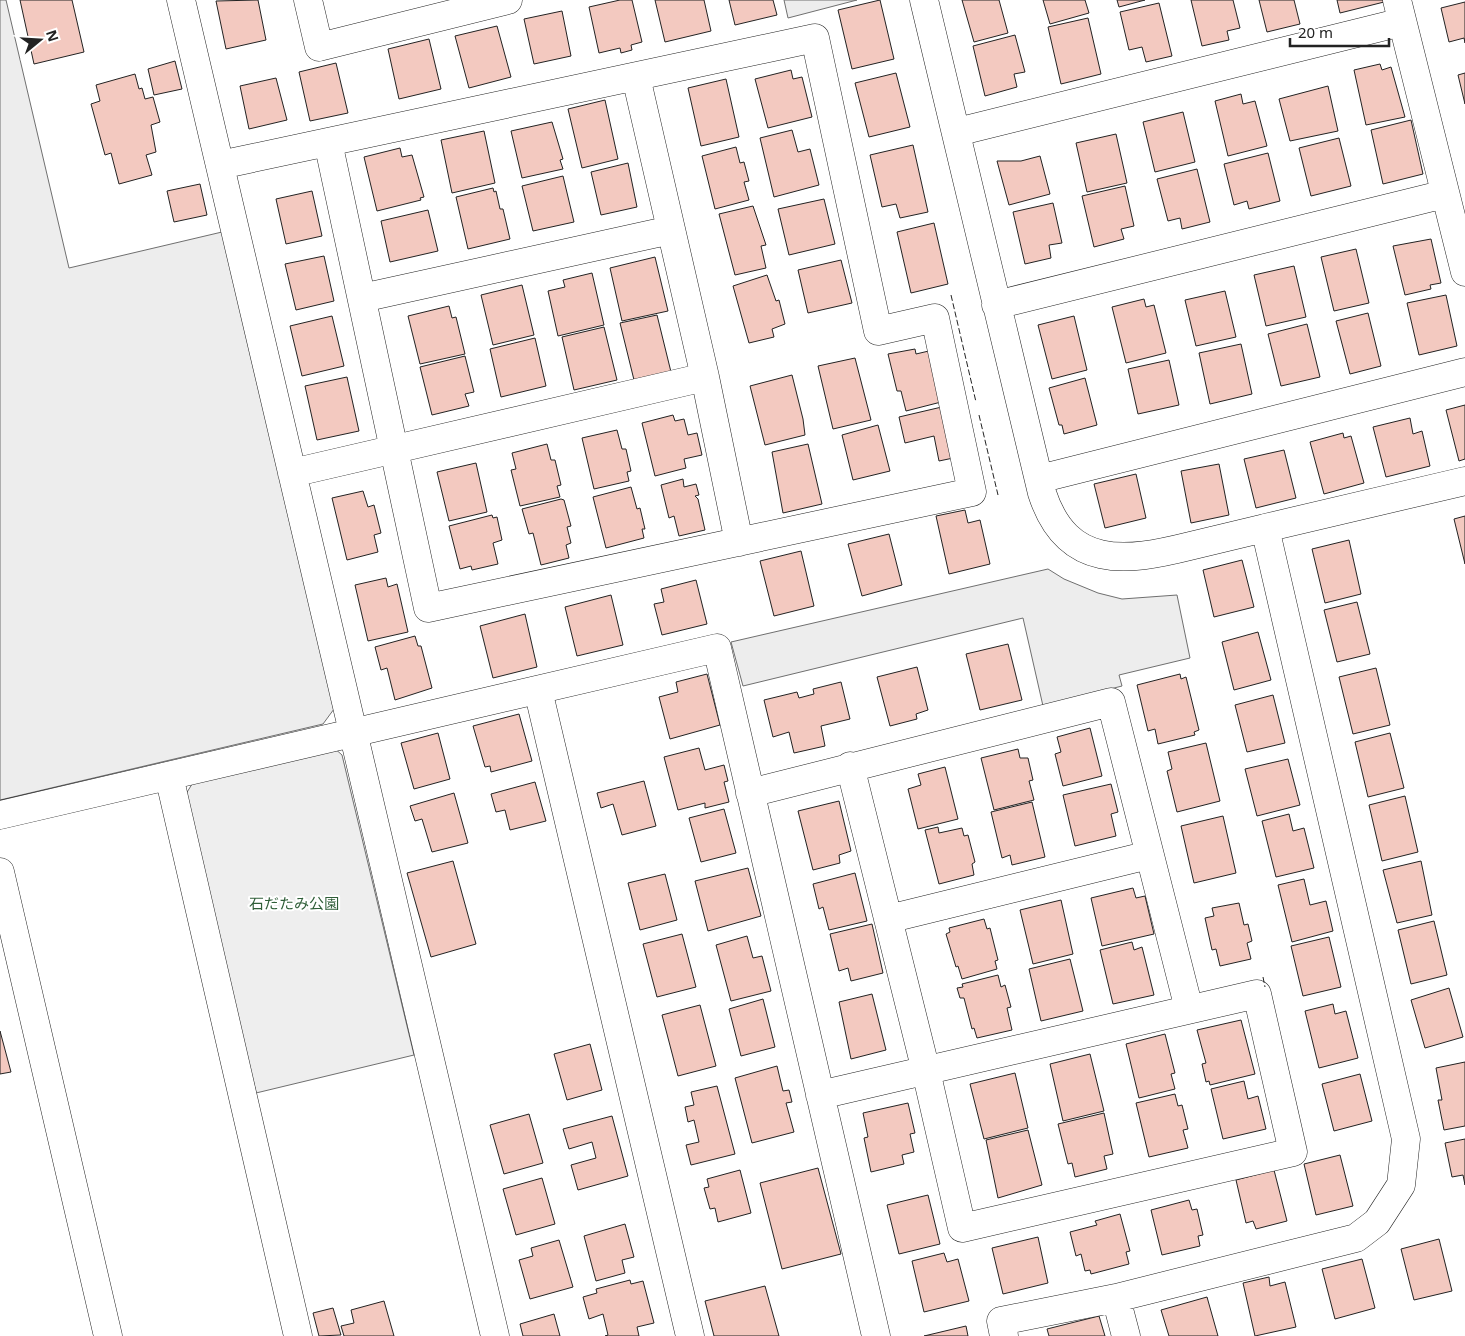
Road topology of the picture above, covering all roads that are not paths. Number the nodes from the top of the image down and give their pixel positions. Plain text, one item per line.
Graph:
1 (181, 0) edge
2 (308, 0) edge
3 (508, 0) edge
4 (924, 0) edge
5 (1400, 11) edge
6 (636, 77) junction
7 (957, 132) junction
8 (328, 142) junction
9 (220, 166) junction
10 (1446, 194) junction
11 (671, 230) junction
12 (1465, 272) edge
13 (362, 298) junction
14 (996, 305) junction
15 (1465, 372) edge
16 (705, 377) junction
17 (394, 449) junction
18 (292, 473) junction
19 (1039, 479) junction
20 (1465, 481) edge
21 (1265, 528) junction
22 (739, 542) junction
23 (538, 690) junction
24 (353, 733) junction
25 (850, 766) junction
26 (169, 776) junction
27 (750, 793) junction
28 (0, 815) edge
29 (1150, 855) junction
30 (0, 872) edge
31 (888, 919) junction
32 (1189, 1010) junction
33 (926, 1070) junction
34 (820, 1094) junction
35 (1116, 1298) junction
36 (108, 1336) edge
37 (298, 1336) edge
38 (496, 1336) edge
39 (690, 1336) edge
40 (876, 1336) edge
41 (1004, 1336) edge
42 (1126, 1336) edge

1 - 9 street
2 - 3 street
4 - 7 street
5 - 7 street
5 - 10 street
6 - 8 street
6 - 11 street
6 - 22 street
7 - 14 street
8 - 9 street
8 - 13 street
9 - 18 street
10 - 12 street
10 - 14 street
11 - 13 street
11 - 16 street
13 - 17 street
14 - 19 street
15 - 19 street
16 - 17 street
16 - 22 street
17 - 18 street
17 - 22 street
18 - 24 street
19 - 21 street
20 - 21 street
21 - 35 street
23 - 24 street
23 - 27 street
23 - 39 street
24 - 26 street
24 - 38 street
25 - 27 street
25 - 29 street
25 - 31 street
26 - 28 street
26 - 37 street
27 - 34 street
29 - 31 street
29 - 32 street
30 - 36 street
31 - 33 street
32 - 33 street
32 - 33 street
33 - 34 street
34 - 40 street
35 - 41 street
35 - 42 street

